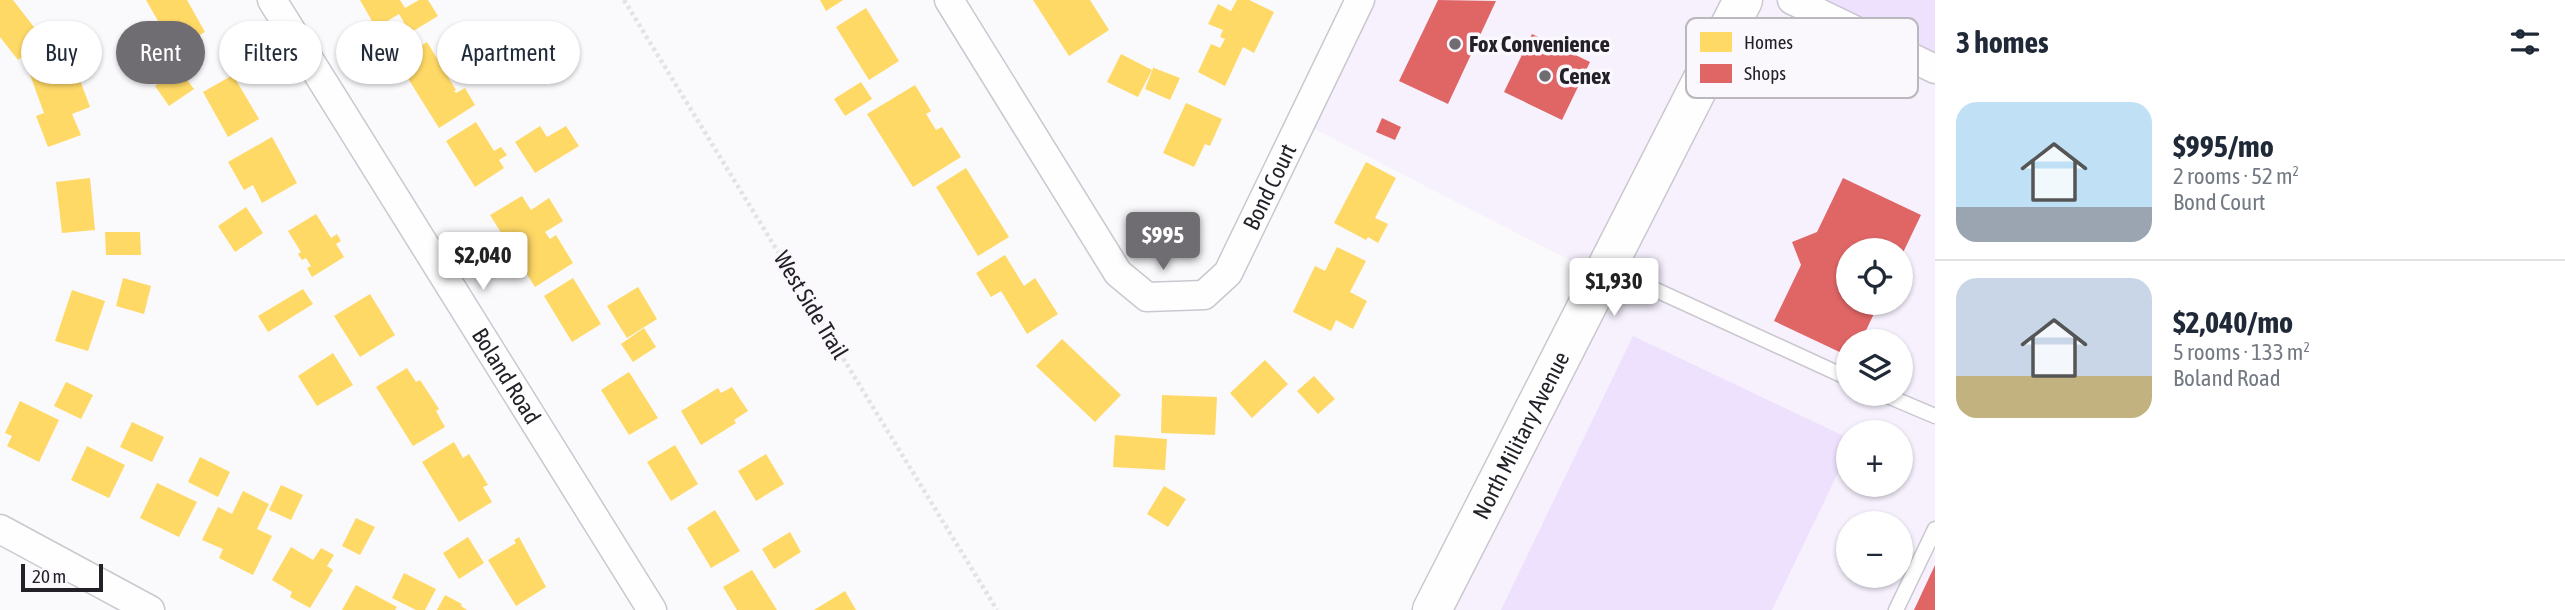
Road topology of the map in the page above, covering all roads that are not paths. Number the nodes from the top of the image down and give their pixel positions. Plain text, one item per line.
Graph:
1 (272, 0) edge
2 (949, 0) edge
3 (1360, 0) edge
4 (1743, 0) edge
5 (1793, 0) edge
6 (1734, 18) edge
7 (1830, 18) edge
8 (1918, 61) edge
9 (1935, 69) edge
10 (1693, 98) edge
11 (1607, 267) junction
12 (1836, 372) edge
13 (1911, 406) edge
14 (1935, 416) edge
15 (1935, 529) edge
16 (0, 530) edge
17 (150, 610) edge
18 (652, 610) edge
19 (1432, 610) edge
20 (1896, 610) edge

1 - 18 street, Boland Road
2 - 3 street, Bond Court
4 - 6 main road, North Military Avenue
5 - 7 street
8 - 9 street
10 - 11 main road, North Military Avenue
11 - 12 lane
11 - 19 main road, North Military Avenue
13 - 14 lane
15 - 20 lane
16 - 17 street

